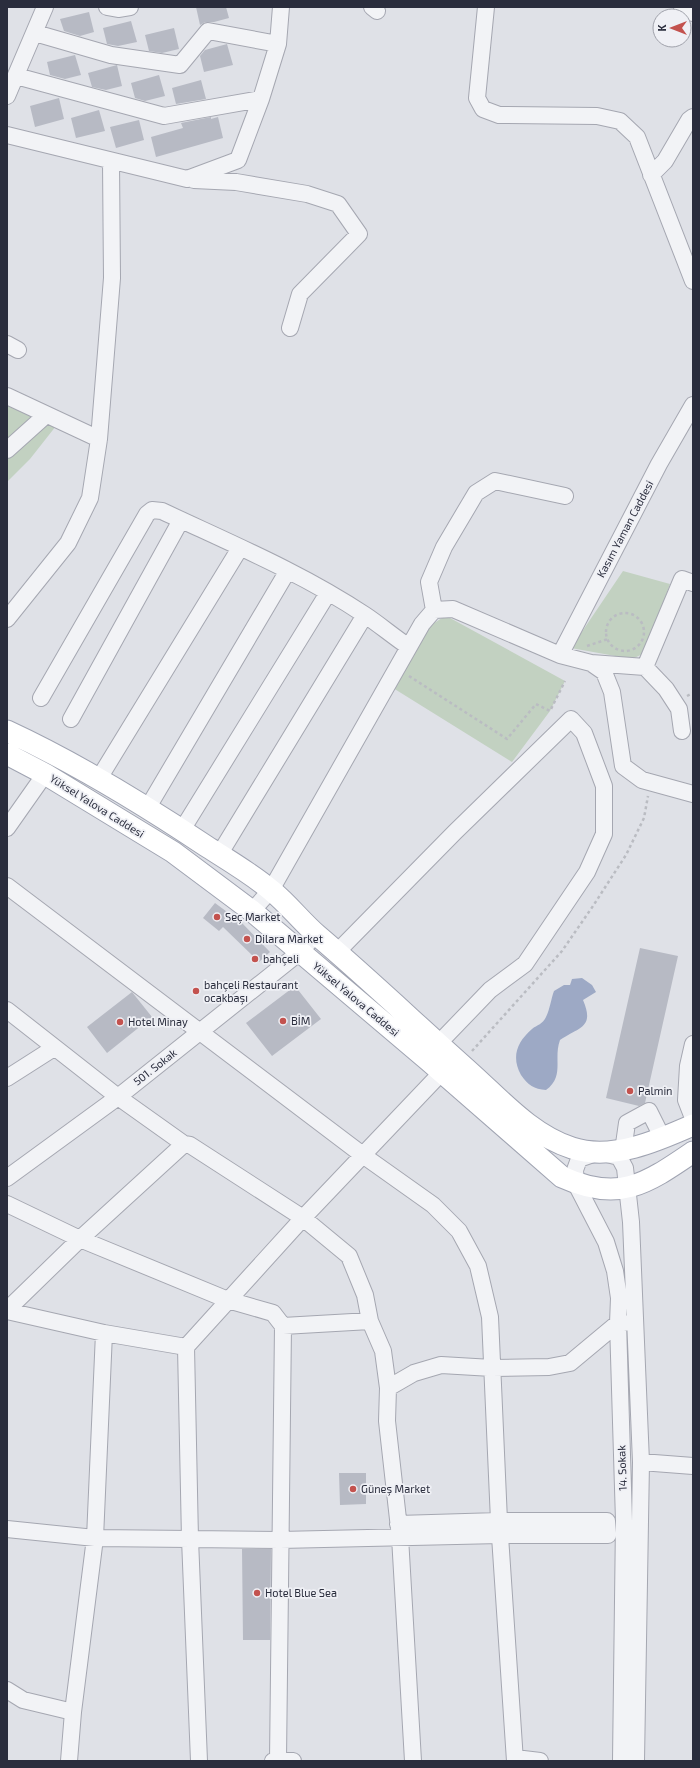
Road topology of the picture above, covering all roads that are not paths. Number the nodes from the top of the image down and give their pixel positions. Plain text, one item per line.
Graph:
1 (45, 7) edge
2 (107, 7) edge
3 (130, 7) edge
4 (281, 7) edge
5 (486, 7) edge
6 (682, 7) edge
7 (693, 14) edge
8 (35, 33) junction
9 (278, 44) junction
10 (16, 76) junction
11 (7, 96) edge
12 (261, 99) junction
13 (693, 117) edge
14 (7, 135) edge
15 (111, 162) junction
16 (651, 175) junction
17 (187, 179) junction
18 (693, 281) edge
19 (290, 328) dead end
20 (7, 396) edge
21 (693, 405) edge
22 (46, 415) junction
23 (99, 439) junction
24 (7, 450) edge
25 (565, 496) dead end
26 (181, 520) junction
27 (240, 548) junction
28 (287, 572) junction
29 (693, 583) edge
30 (328, 594) junction
31 (434, 610) junction
32 (364, 615) junction
33 (7, 619) edge
34 (409, 647) junction
35 (560, 655) junction
36 (591, 663) junction
37 (645, 667) junction
38 (41, 698) dead end
39 (71, 719) dead end
40 (7, 731) edge
41 (682, 731) dead end
42 (7, 754) edge
43 (45, 774) junction
44 (98, 780) junction
45 (693, 794) edge
46 (147, 809) junction
47 (7, 828) edge
48 (182, 830) junction
49 (219, 855) junction
50 (7, 886) edge
51 (271, 890) junction
52 (252, 911) junction
53 (316, 934) junction
54 (338, 951) junction
55 (300, 952) junction
56 (7, 1010) edge
57 (201, 1031) junction
58 (438, 1044) junction
59 (693, 1044) edge
60 (54, 1048) junction
61 (442, 1072) junction
62 (7, 1078) edge
63 (118, 1097) junction
64 (693, 1118) edge
65 (693, 1125) edge
66 (662, 1137) junction
67 (184, 1144) junction
68 (623, 1151) junction
69 (599, 1152) junction
70 (693, 1152) edge
71 (364, 1156) junction
72 (664, 1172) junction
73 (7, 1178) edge
74 (576, 1184) junction
75 (624, 1189) junction
76 (7, 1204) edge
77 (303, 1218) junction
78 (631, 1222) junction
79 (80, 1240) junction
80 (228, 1300) junction
81 (7, 1311) edge
82 (370, 1321) junction
83 (618, 1323) junction
84 (636, 1323) junction
85 (282, 1326) junction
86 (104, 1332) junction
87 (186, 1347) junction
88 (492, 1368) junction
89 (388, 1388) junction
90 (641, 1462) junction
91 (693, 1466) edge
92 (500, 1528) junction
93 (7, 1529) edge
94 (399, 1530) junction
95 (95, 1538) junction
96 (190, 1540) junction
97 (280, 1540) junction
98 (7, 1690) edge
99 (73, 1712) junction
100 (515, 1760) edge
101 (69, 1761) edge
102 (199, 1761) edge
103 (281, 1761) edge
104 (410, 1761) edge
105 (540, 1761) edge
106 (621, 1761) edge
107 (636, 1761) edge

1 - 8 street
2 - 3 street
4 - 9 street
5 - 16 street
6 - 7 street
8 - 9 street
8 - 10 street
9 - 12 street
10 - 11 street
10 - 12 street
12 - 17 street
13 - 16 street
14 - 15 street
15 - 17 street
15 - 23 street
16 - 18 street
17 - 19 street
20 - 22 street
21 - 35 street, Kasım Yaman Caddesi
22 - 23 street
22 - 24 street
23 - 33 street
25 - 31 street
26 - 27 street
26 - 38 street
26 - 39 street
27 - 28 street
27 - 44 street
28 - 30 street
28 - 46 street
29 - 37 street
30 - 32 street
30 - 48 street
31 - 34 street
31 - 35 street
32 - 34 street
32 - 49 street
34 - 51 street
35 - 36 street
36 - 37 street
36 - 45 street
37 - 41 street
40 - 44 main road, Yüksel Yalova Caddesi
42 - 43 main road, Yüksel Yalova Caddesi
43 - 47 street
43 - 52 main road, Yüksel Yalova Caddesi
44 - 46 main road, Yüksel Yalova Caddesi
46 - 48 main road, Yüksel Yalova Caddesi
48 - 49 main road, Yüksel Yalova Caddesi
49 - 51 main road, Yüksel Yalova Caddesi
50 - 57 street
51 - 52 street
51 - 53 main road, Yüksel Yalova Caddesi
52 - 55 main road, Yüksel Yalova Caddesi
53 - 54 main road, Yüksel Yalova Caddesi
53 - 55 street, 501. Sokak
54 - 58 main road, Yüksel Yalova Caddesi
54 - 58 street
55 - 57 street, 501. Sokak
55 - 61 main road, Yüksel Yalova Caddesi
56 - 60 street
57 - 63 street, 501. Sokak
57 - 71 street
58 - 69 main road, Yüksel Yalova Caddesi
59 - 64 street
60 - 62 street
60 - 63 street
61 - 71 street
61 - 74 main road, Yüksel Yalova Caddesi
63 - 67 street
63 - 73 street, 501. Sokak
65 - 66 main road, Yüksel Yalova Caddesi
66 - 68 main road, Yüksel Yalova Caddesi
66 - 68 street
67 - 77 street
67 - 79 street
68 - 69 main road, Yüksel Yalova Caddesi
69 - 74 street
69 - 75 street
70 - 72 main road
71 - 77 street
71 - 88 street
72 - 75 main road
72 - 78 street
74 - 75 main road, Yüksel Yalova Caddesi
74 - 83 street, 14. Sokak
75 - 78 street, 14. Sokak
76 - 79 street
77 - 80 street
77 - 82 street
78 - 84 street, 14. Sokak
79 - 80 street
79 - 81 street
80 - 85 street
80 - 87 street
81 - 86 street
82 - 85 street
82 - 89 street
83 - 84 street
83 - 88 street
83 - 106 street, 14. Sokak
84 - 90 street, 14. Sokak
85 - 97 street
86 - 87 street
86 - 95 street
87 - 96 street
88 - 89 street
88 - 92 street
89 - 94 street
90 - 91 street
90 - 107 street, 14. Sokak
92 - 92 street
92 - 94 street
92 - 100 street
93 - 95 street
94 - 97 street
94 - 104 street
95 - 96 street
95 - 99 street
96 - 97 street
96 - 102 street
97 - 103 street
98 - 99 street
99 - 101 street
100 - 105 street

